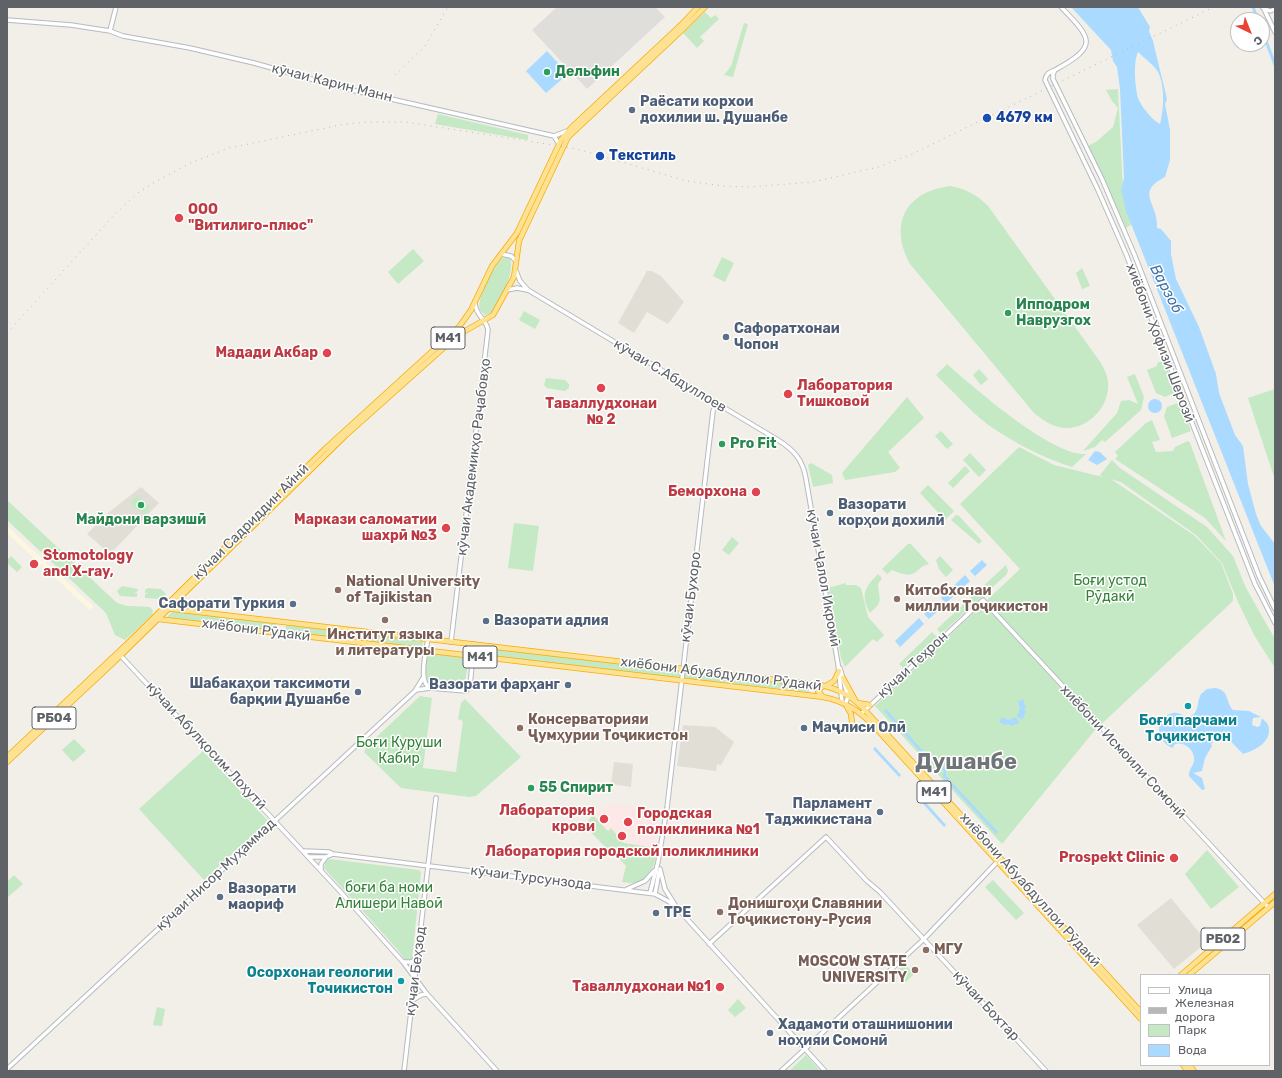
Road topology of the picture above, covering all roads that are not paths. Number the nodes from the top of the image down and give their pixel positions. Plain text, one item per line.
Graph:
1 (116, 7) edge
2 (1061, 7) edge
3 (703, 8) edge
4 (1263, 8) edge
5 (1275, 9) edge
6 (7, 20) edge
7 (110, 31) junction
8 (1275, 32) edge
9 (1056, 69) junction
10 (571, 128) junction
11 (554, 136) junction
12 (559, 144) junction
13 (1088, 150) junction
14 (1081, 154) junction
15 (501, 254) junction
16 (516, 262) junction
17 (516, 271) junction
18 (507, 290) junction
19 (528, 290) junction
20 (474, 302) junction
21 (484, 321) junction
22 (716, 404) junction
23 (809, 492) joint
24 (1227, 493) junction
25 (1220, 496) junction
26 (983, 600) joint
27 (164, 608) junction
28 (170, 608) junction
29 (1275, 609) edge
30 (158, 619) junction
31 (1275, 623) edge
32 (428, 639) junction
33 (451, 642) junction
34 (474, 644) junction
35 (426, 651) junction
36 (119, 654) junction
37 (473, 656) junction
38 (838, 664) junction
39 (682, 669) junction
40 (839, 671) junction
41 (99, 674) junction
42 (423, 678) junction
43 (843, 678) junction
44 (681, 681) junction
45 (825, 686) junction
46 (430, 688) junction
47 (415, 690) junction
48 (841, 692) junction
49 (847, 695) junction
50 (823, 697) junction
51 (856, 702) junction
52 (843, 703) junction
53 (870, 705) junction
54 (863, 712) junction
55 (870, 722) joint
56 (852, 723) dead end
57 (7, 757) edge
58 (7, 762) edge
59 (436, 798) dead end
60 (275, 820) junction
61 (304, 851) junction
62 (333, 854) junction
63 (308, 857) junction
64 (326, 857) junction
65 (998, 861) junction
66 (428, 866) junction
67 (658, 868) junction
68 (321, 870) junction
69 (625, 889) junction
70 (650, 893) junction
71 (655, 894) junction
72 (1275, 894) edge
73 (1275, 902) edge
74 (1264, 903) junction
75 (1268, 908) junction
76 (678, 909) junction
77 (924, 939) junction
78 (709, 944) junction
79 (417, 957) junction
80 (403, 962) junction
81 (1182, 974) edge
82 (1190, 974) edge
83 (414, 979) junction
84 (427, 994) junction
85 (413, 1000) junction
86 (1140, 1013) edge
87 (1140, 1013) edge
88 (804, 1049) junction
89 (7, 1069) edge
90 (404, 1071) edge
91 (497, 1071) edge
92 (781, 1071) edge
93 (824, 1071) edge
94 (1046, 1071) edge

1 - 7 street
2 - 9 street, хиёбони Ҳофизи Шерозӣ
3 - 10 highway, кӯчаи Садриддин Айнӣ
3 - 16 highway
4 - 5 street
4 - 8 street
6 - 7 street, кӯчаи Карин Манн
7 - 11 street, кӯчаи Карин Манн
9 - 13 street, хиёбони Ҳофизи Шерозӣ
9 - 14 street, хиёбони Ҳофизи Шерозӣ
10 - 11 street
10 - 12 highway, кӯчаи Садриддин Айнӣ
11 - 12 street
12 - 15 highway, кӯчаи Садриддин Айнӣ
13 - 14 street
13 - 24 street, хиёбони Ҳофизи Шерозӣ
14 - 25 street, хиёбони Ҳофизи Шерозӣ
15 - 16 street
15 - 20 highway, кӯчаи Садриддин Айнӣ
16 - 17 highway
17 - 18 highway, кӯчаи Садриддин Айнӣ
17 - 19 street, кӯчаи С.Абдуллоев
18 - 19 street
18 - 21 highway, кӯчаи Садриддин Айнӣ
19 - 22 street, кӯчаи С.Абдуллоев
20 - 21 street
20 - 27 highway, кӯчаи Садриддин Айнӣ / M41
21 - 28 highway, кӯчаи Садриддин Айнӣ / M41
21 - 33 street, кӯчаи Академикҳо Раҷабовҳо
22 - 23 street, кӯчаи С.Абдуллоев
22 - 39 street, кӯчаи Бухоро
23 - 38 street, кӯчаи Ҷалол Икромӣ
24 - 25 street
24 - 29 street, хиёбони Ҳофизи Шерозӣ
25 - 31 street, хиёбони Ҳофизи Шерозӣ
26 - 53 street, кӯчаи Теҳрон
26 - 74 street, хиёбони Исмоили Сомонӣ
27 - 28 highway, хиёбони Абуабдуллои Рӯдакӣ
27 - 36 highway, кӯчаи Садриддин Айнӣ / M41
28 - 30 highway, кӯчаи Садриддин Айнӣ / M41
28 - 32 highway, хиёбони Абуабдуллои Рӯдакӣ / M41
30 - 35 highway, хиёбони Рӯдакӣ / M41
30 - 36 highway, кӯчаи Садриддин Айнӣ / M41
32 - 33 highway, хиёбони Абуабдуллои Рӯдакӣ / M41
32 - 35 street, кӯчаи Нисор Муҳаммад
33 - 34 highway, хиёбони Абуабдуллои Рӯдакӣ / M41
34 - 37 street
34 - 39 highway, хиёбони Абуабдуллои Рӯдакӣ / M41
35 - 37 highway, хиёбони Рӯдакӣ / M41
35 - 42 street, кӯчаи Нисор Муҳаммад
36 - 41 highway, кӯчаи Садриддин Айнӣ / M41
36 - 60 street, кӯчаи Абулқосим Лоҳутӣ
37 - 44 highway, хиёбони Рӯдакӣ / M41
37 - 46 street
38 - 40 street
38 - 43 street
39 - 44 street, кӯчаи Бухоро
39 - 45 highway, хиёбони Абуабдуллои Рӯдакӣ / M41
40 - 45 highway
40 - 48 street
41 - 57 highway, кӯчаи Садриддин Айнӣ / РБ04
41 - 58 highway, кӯчаи Садриддин Айнӣ / РБ04
42 - 46 street
42 - 47 street, кӯчаи Нисор Муҳаммад
43 - 49 street
43 - 51 highway
44 - 50 highway, хиёбони Рӯдакӣ / M41
44 - 67 street, кӯчаи Бухоро
45 - 48 highway, хиёбони Абуабдуллои Рӯдакӣ / M41
45 - 50 highway
46 - 47 street
47 - 60 street, кӯчаи Нисор Муҳаммад
48 - 49 highway, хиёбони Абуабдуллои Рӯдакӣ / M41
48 - 52 street
49 - 51 highway, хиёбони Абуабдуллои Рӯдакӣ / M41
49 - 52 street
50 - 52 highway, хиёбони Рӯдакӣ / M41
51 - 53 highway
51 - 54 highway, хиёбони Абуабдуллои Рӯдакӣ / M41
52 - 54 highway, хиёбони Рӯдакӣ / M41
52 - 56 highway
53 - 54 street, кӯчаи Теҳрон
54 - 55 highway, хиёбони Рӯдакӣ / M41
54 - 86 highway, хиёбони Абуабдуллои Рӯдакӣ / M41
55 - 65 highway, хиёбони Абуабдуллои Рӯдакӣ / M41
59 - 66 street, кӯчаи Беҳзод
60 - 61 street, кӯчаи Абулқосим Лоҳутӣ
60 - 89 street, кӯчаи Нисор Муҳаммад
61 - 62 street, кӯчаи Турсунзода
61 - 63 street, кӯчаи Абулқосим Лоҳутӣ
62 - 64 street
62 - 66 street, кӯчаи Турсунзода
63 - 64 street
63 - 68 street, кӯчаи Абулқосим Лоҳутӣ
64 - 68 street
65 - 77 street
65 - 87 highway, хиёбони Абуабдуллои Рӯдакӣ / M41
66 - 69 street, кӯчаи Турсунзода
66 - 79 street, кӯчаи Беҳзод
67 - 69 street
67 - 70 street, кӯчаи Бухоро
67 - 71 street, кӯчаи Бухоро
67 - 76 street
68 - 80 street, кӯчаи Абулқосим Лоҳутӣ
69 - 70 street, кӯчаи Турсунзода
70 - 71 street, кӯчаи Турсунзода
71 - 76 street, кӯчаи Турсунзода
72 - 74 highway, РБ02
73 - 75 highway, РБ02
74 - 75 street, хиёбони Исмоили Сомонӣ
74 - 81 highway, РБ02
75 - 82 highway, РБ02
76 - 78 street, кӯчаи Турсунзода
77 - 78 street, кӯчаи Бохтар
77 - 88 street
77 - 94 street, кӯчаи Бохтар
78 - 88 street, кӯчаи Турсунзода
79 - 80 street
79 - 83 street, кӯчаи Беҳзод
80 - 83 street, кӯчаи Абулқосим Лоҳутӣ
83 - 84 street, кӯчаи Абулқосим Лоҳутӣ
83 - 85 street, кӯчаи Беҳзод
84 - 85 street
84 - 91 street, кӯчаи Абулқосим Лоҳутӣ
85 - 90 street, кӯчаи Беҳзод
88 - 92 street
88 - 93 street

